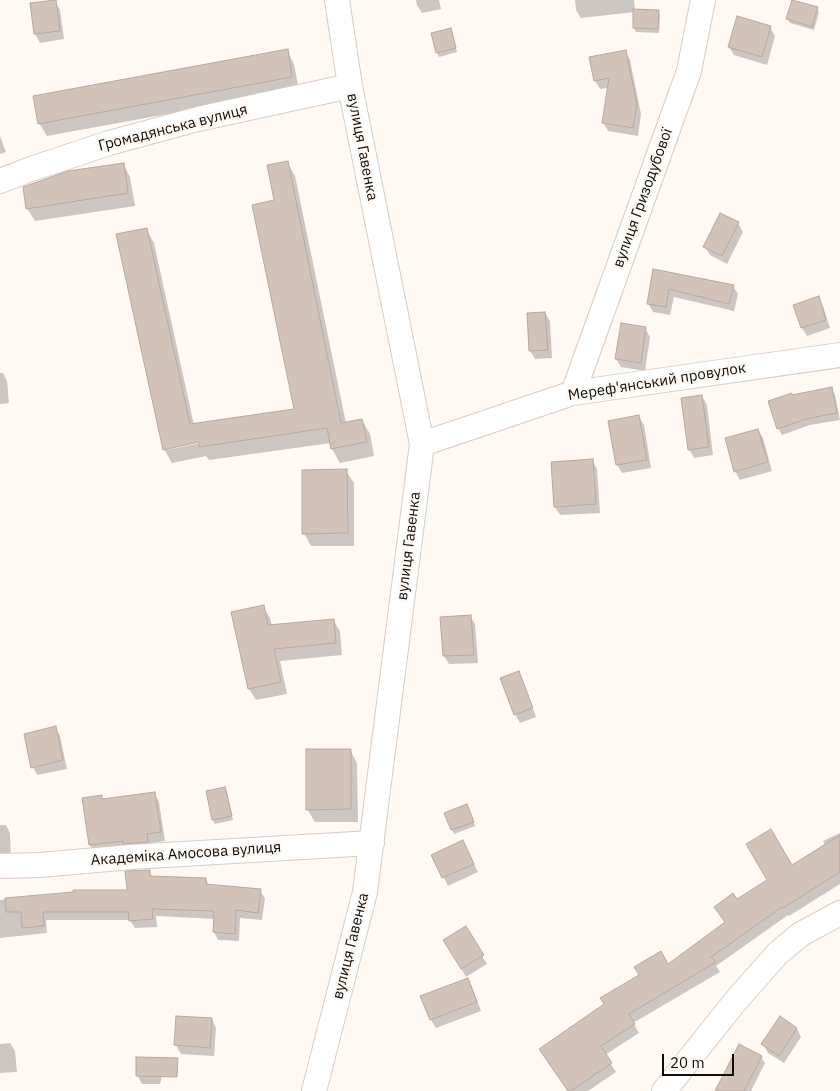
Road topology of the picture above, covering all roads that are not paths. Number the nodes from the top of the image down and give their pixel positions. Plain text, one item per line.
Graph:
1 (337, 0) edge
2 (703, 0) edge
3 (350, 86) junction
4 (0, 180) edge
5 (840, 355) edge
6 (573, 393) junction
7 (422, 444) junction
8 (372, 843) junction
9 (0, 866) edge
10 (840, 912) edge
11 (314, 1091) edge
12 (664, 1091) edge

1 - 3 street, вулиця Гавенка
2 - 6 street, вулиця Гризодубової
3 - 4 street, Громадянська вулиця
3 - 7 street, вулиця Гавенка
5 - 6 street, Мереф'янський провулок
6 - 7 street, Мереф'янський провулок
7 - 8 street, вулиця Гавенка
8 - 9 street, Академіка Амосова вулиця
8 - 11 street, вулиця Гавенка
10 - 12 street

